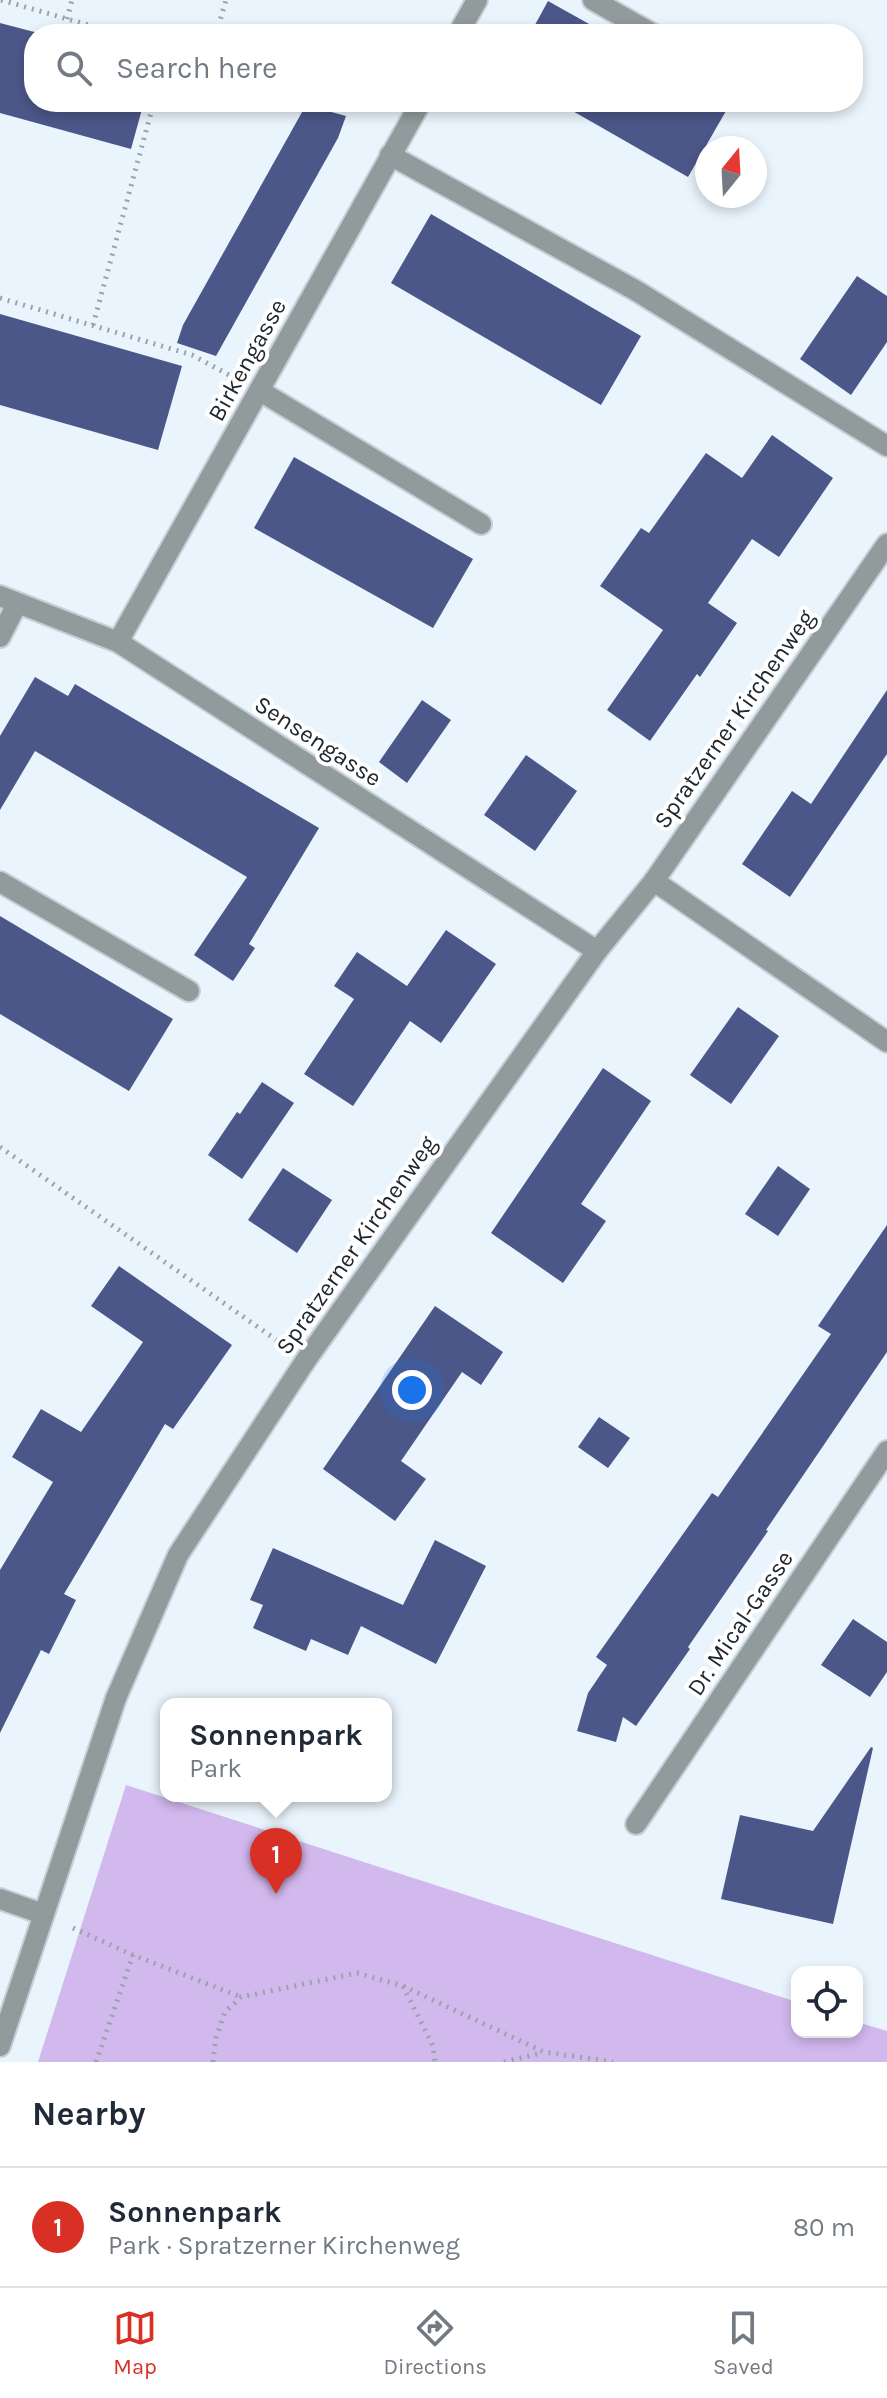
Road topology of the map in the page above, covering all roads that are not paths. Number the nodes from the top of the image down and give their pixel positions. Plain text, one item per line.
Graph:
1 (477, 0) edge
2 (593, 0) edge
3 (464, 24) edge
4 (635, 24) edge
5 (415, 112) edge
6 (390, 155) junction
7 (260, 391) junction
8 (887, 446) edge
9 (481, 524) dead end
10 (887, 544) edge
11 (8, 600) edge
12 (0, 637) edge
13 (118, 642) junction
14 (654, 881) junction
15 (0, 882) edge
16 (597, 951) junction
17 (189, 991) dead end
18 (887, 1042) edge
19 (887, 1451) edge
20 (636, 1824) dead end
21 (0, 1899) edge
22 (43, 1914) junction
23 (0, 2046) edge

1 - 3 street
2 - 4 street
5 - 6 street, Birkengasse
6 - 7 street, Birkengasse
6 - 8 street
7 - 9 street
7 - 13 street, Birkengasse
10 - 14 street, Spratzerner Kirchenweg
11 - 12 street
11 - 13 street, Sensengasse
13 - 16 street, Sensengasse
14 - 16 street, Spratzerner Kirchenweg
14 - 18 street
15 - 17 street
16 - 22 street, Spratzerner Kirchenweg
19 - 20 street, Dr. Mical-Gasse
21 - 22 street
22 - 23 street, Spratzerner Kirchenweg

